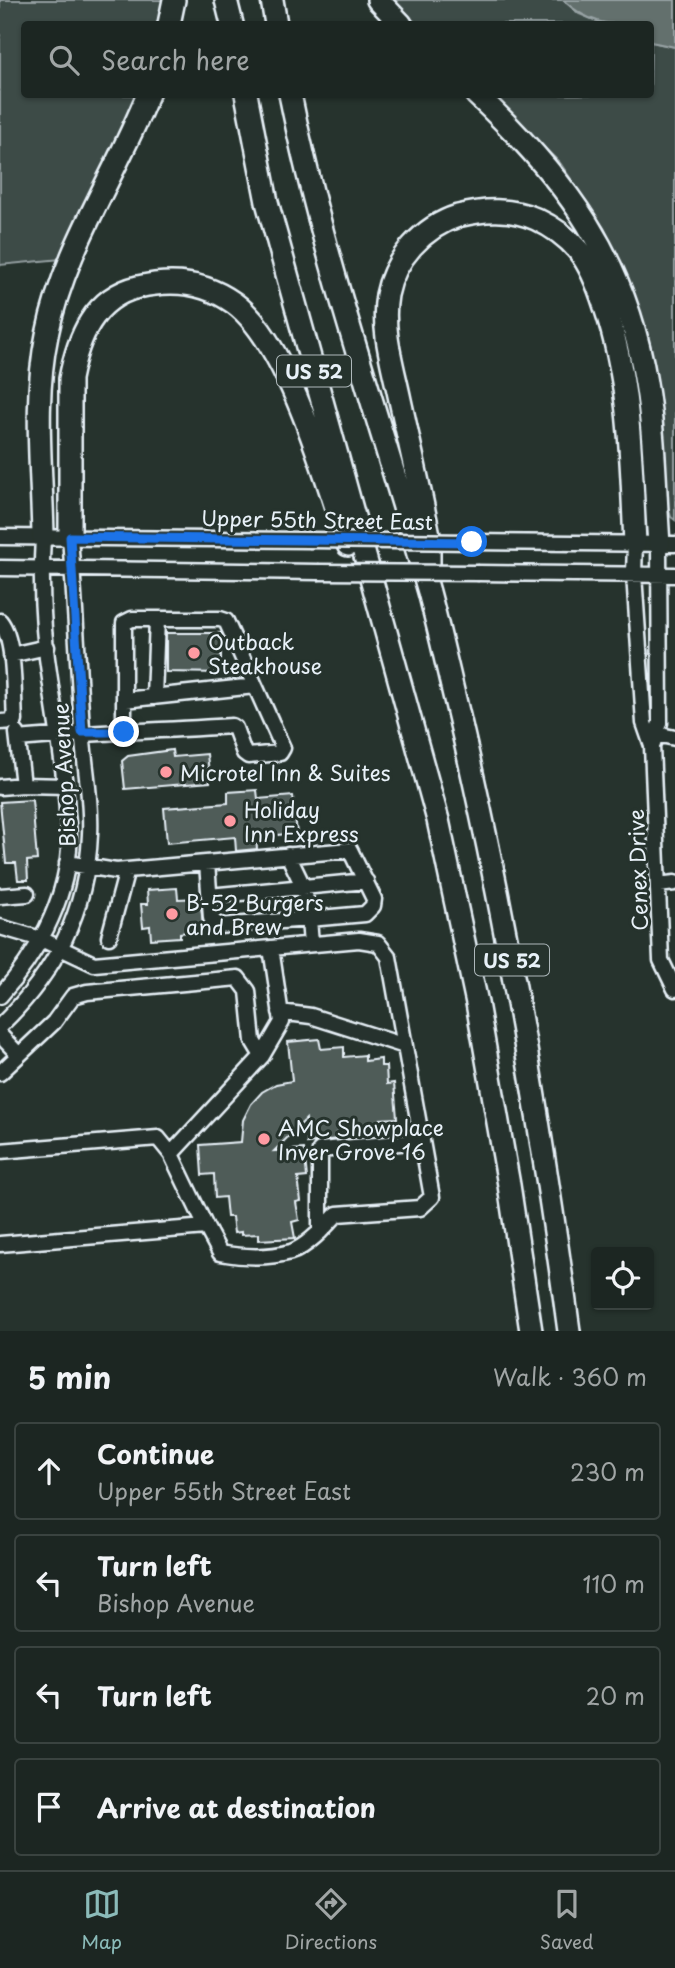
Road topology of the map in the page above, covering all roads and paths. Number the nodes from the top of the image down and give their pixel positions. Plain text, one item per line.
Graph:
1 (174, 0) edge
2 (226, 0) edge
3 (271, 0) edge
4 (378, 0) edge
5 (170, 21) edge
6 (231, 21) edge
7 (275, 21) edge
8 (398, 21) edge
9 (146, 98) edge
10 (247, 98) edge
11 (291, 98) edge
12 (480, 98) edge
13 (0, 537) edge
14 (43, 537) junction
15 (70, 537) junction
16 (635, 543) junction
17 (667, 544) edge
18 (0, 568) edge
19 (41, 568) junction
20 (73, 568) junction
21 (634, 574) junction
22 (668, 575) edge
23 (429, 594) junction
24 (157, 619) junction
25 (0, 621) edge
26 (390, 645) junction
27 (47, 647) junction
28 (10, 656) junction
29 (255, 686) junction
30 (6, 691) edge
31 (153, 698) junction
32 (124, 701) junction
33 (7, 722) edge
34 (82, 732) junction
35 (124, 732) junction
36 (60, 735) junction
37 (675, 738) edge
38 (18, 739) junction
39 (654, 740) junction
40 (23, 785) junction
41 (66, 786) junction
42 (0, 787) edge
43 (288, 855) junction
44 (66, 863) junction
45 (207, 863) junction
46 (87, 866) junction
47 (127, 870) junction
48 (366, 881) junction
49 (675, 883) edge
50 (658, 885) junction
51 (304, 888) junction
52 (27, 894) dead end
53 (0, 896) edge
54 (209, 896) junction
55 (309, 919) junction
56 (0, 927) edge
57 (109, 937) dead end
58 (41, 939) junction
59 (311, 944) junction
60 (271, 948) junction
61 (60, 949) junction
62 (179, 956) junction
63 (181, 983) junction
64 (675, 989) edge
65 (0, 996) edge
66 (280, 1013) junction
67 (0, 1026) edge
68 (0, 1035) edge
69 (405, 1046) junction
70 (19, 1055) junction
71 (262, 1056) junction
72 (0, 1073) edge
73 (422, 1140) junction
74 (0, 1151) edge
75 (171, 1154) junction
76 (206, 1227) junction
77 (320, 1232) junction
78 (0, 1244) edge
79 (531, 1331) edge
80 (569, 1331) edge

1 - 5 highway
2 - 6 highway
3 - 7 highway
4 - 8 highway
9 - 14 highway
10 - 26 highway, US 52
11 - 23 highway, US 52
12 - 17 highway
13 - 14 street, Upper 55th Street East
14 - 15 street, Upper 55th Street East
14 - 19 street, Bishop Avenue
15 - 16 street, Upper 55th Street East, bridge
15 - 20 street, Bishop Avenue
15 - 26 highway
16 - 17 street, Upper 55th Street East
16 - 21 street, Cenex Drive
16 - 23 highway
17 - 22 street, Cenex Drive
18 - 19 street
19 - 20 street
19 - 27 street, Bishop Avenue
20 - 21 street, bridge
20 - 34 street, Bishop Avenue
21 - 22 street
21 - 39 street, Cenex Drive
22 - 39 street, Cenex Drive
23 - 80 highway, US 52
24 - 29 street
24 - 31 street
24 - 32 street
25 - 28 street
26 - 79 highway, US 52
27 - 28 street
27 - 36 street, Bishop Avenue
28 - 30 street
29 - 31 street
29 - 35 street
30 - 33 street
31 - 32 street
32 - 35 street
33 - 38 street
34 - 35 street
34 - 36 street
34 - 46 street, Bishop Avenue
36 - 38 street
36 - 41 street, Bishop Avenue
37 - 39 street
38 - 40 street
39 - 50 street, Cenex Drive
40 - 41 street
40 - 42 street
41 - 44 street, Bishop Avenue
43 - 45 street
43 - 48 street
43 - 51 street
44 - 46 street
44 - 58 street, Bishop Avenue
45 - 47 street
45 - 54 street
46 - 47 street
46 - 61 street, Bishop Avenue
47 - 57 street
48 - 51 street
48 - 55 street
49 - 50 street
50 - 64 street, Cenex Drive
51 - 54 street
51 - 55 street
52 - 53 street
54 - 55 street
55 - 59 street
56 - 58 street
58 - 61 street
58 - 65 street, Bishop Avenue
59 - 60 street
59 - 69 street
60 - 62 street
60 - 66 street
61 - 62 street
61 - 67 street, Bishop Avenue
62 - 63 street
63 - 70 street
63 - 71 street
66 - 69 street
66 - 71 street
68 - 70 street
69 - 73 street
70 - 72 street
71 - 75 street
73 - 77 street
73 - 77 street
74 - 75 street
75 - 76 street
76 - 77 street
76 - 78 street

